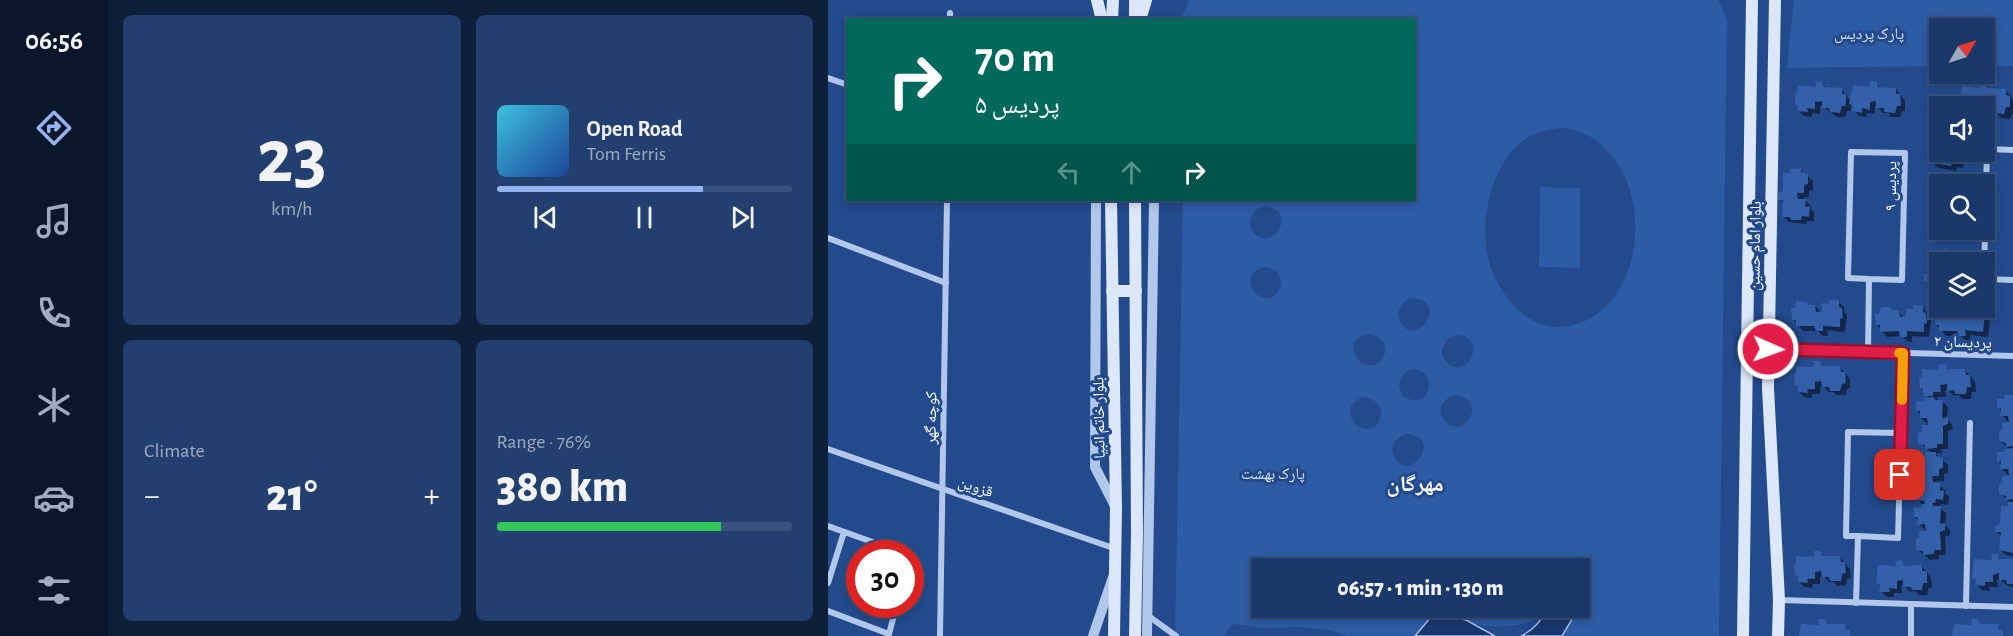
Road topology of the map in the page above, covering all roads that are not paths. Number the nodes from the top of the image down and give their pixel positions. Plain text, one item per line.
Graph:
1 (1097, 0) edge
2 (1113, 0) edge
3 (1135, 0) edge
4 (1146, 0) edge
5 (1751, 3) edge
6 (1777, 4) edge
7 (1102, 18) edge
8 (1112, 18) edge
9 (1137, 18) edge
10 (1138, 18) edge
11 (828, 78) edge
12 (846, 84) edge
13 (2013, 150) edge
14 (947, 201) edge
15 (1096, 201) edge
16 (1111, 201) edge
17 (1135, 201) edge
18 (1154, 201) edge
19 (828, 238) edge
20 (1985, 252) edge
21 (1869, 279) junction
22 (1995, 279) edge
23 (2013, 280) edge
24 (946, 283) junction
25 (1112, 291) junction
26 (1136, 291) junction
27 (1768, 349) junction
28 (1868, 352) junction
29 (1903, 353) junction
30 (2013, 356) edge
31 (1768, 388) junction
32 (1746, 391) junction
33 (1970, 423) dead end
34 (1901, 433) junction
35 (828, 448) edge
36 (942, 489) junction
37 (1116, 508) junction
38 (828, 526) edge
39 (844, 532) junction
40 (1858, 536) junction
41 (867, 540) edge
42 (1116, 549) junction
43 (1115, 571) junction
44 (828, 583) edge
45 (1779, 600) junction
46 (1856, 603) junction
47 (1911, 604) junction
48 (1966, 606) junction
49 (2013, 607) edge
50 (828, 611) edge
51 (1147, 615) junction
52 (846, 618) edge
53 (847, 618) edge
54 (893, 618) edge
55 (940, 636) edge
56 (1093, 636) edge
57 (1114, 636) edge
58 (1135, 636) edge
59 (1147, 636) edge
60 (1176, 636) edge
61 (1743, 636) edge
62 (1778, 636) edge
63 (1911, 636) edge

1 - 7 main road
2 - 8 main road
3 - 9 main road
4 - 10 main road
5 - 32 main road, بلوار امام حسین
6 - 27 main road, بلوار امام حسین
11 - 12 street
13 - 20 street
14 - 24 street, کوچه گهر
15 - 37 street
16 - 25 main road, بلوار خاتم انبیا
17 - 26 main road
18 - 51 street
19 - 24 street
21 - 21 street, پردیس ۹
21 - 28 street
22 - 23 street
24 - 36 street, کوچه گهر
25 - 26 main road
25 - 37 main road, بلوار خاتم انبیا
26 - 58 main road
27 - 28 street, پردیسان ۲
27 - 31 main road, بلوار امام حسین
28 - 29 street, پردیسان ۲
29 - 30 street, پردیسان ۲
29 - 34 street
31 - 32 main road
31 - 45 main road, بلوار امام حسین
32 - 61 main road, بلوار امام حسین
33 - 48 street
34 - 40 street
34 - 40 street
35 - 36 street, قزوین
36 - 42 street, قزوین
36 - 55 street, کوچه گهر
37 - 42 main road, بلوار خاتم انبیا
38 - 39 street
39 - 41 street
39 - 44 street
40 - 46 street
42 - 43 main road, بلوار خاتم انبیا
43 - 56 street
43 - 57 main road, بلوار خاتم انبیا
45 - 46 street
45 - 62 main road, بلوار امام حسین
46 - 47 street
47 - 48 street
47 - 63 street
48 - 49 street
50 - 52 street
51 - 59 street
51 - 60 street
53 - 54 street

